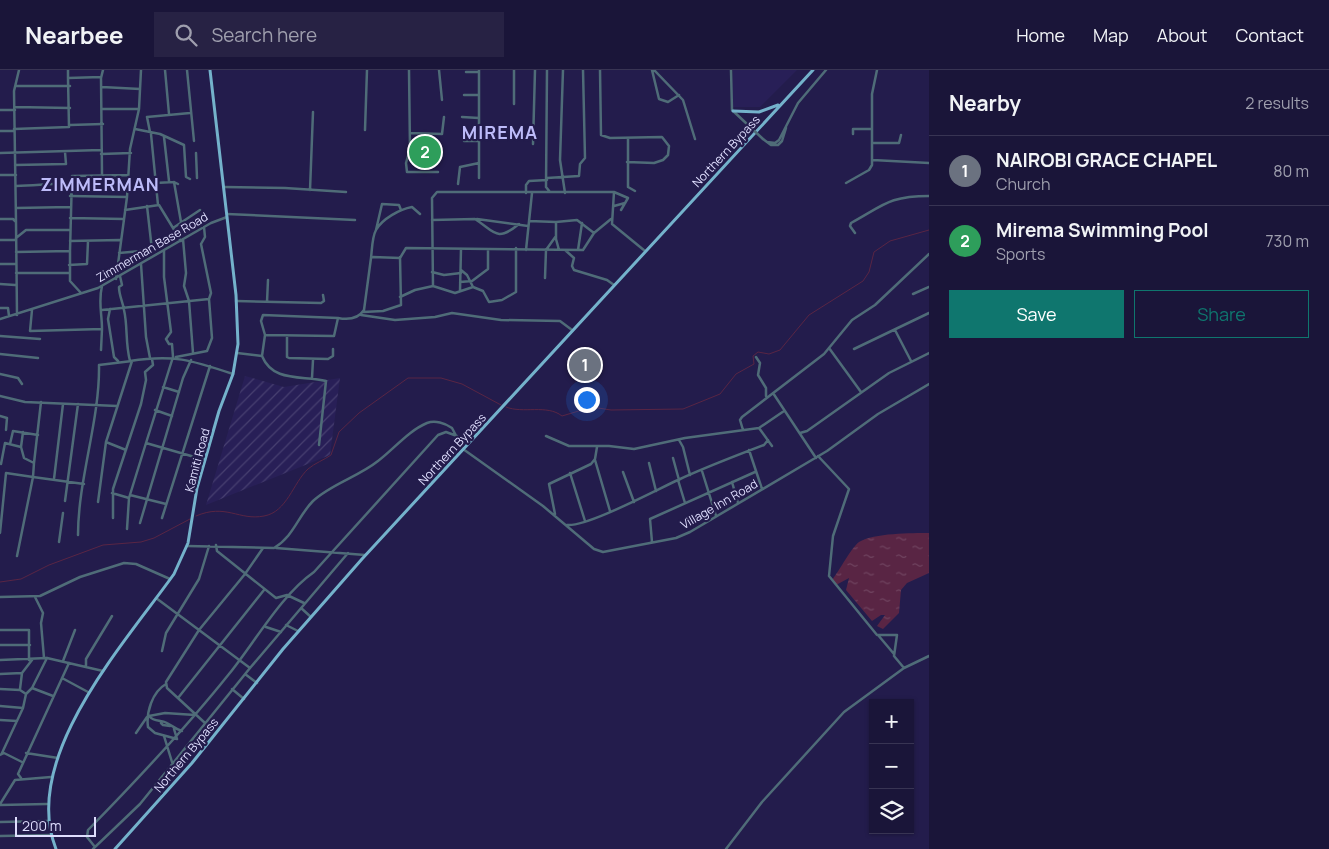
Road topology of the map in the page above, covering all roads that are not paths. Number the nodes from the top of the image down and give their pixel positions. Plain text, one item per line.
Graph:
1 (19, 70) edge
2 (68, 70) edge
3 (103, 70) edge
4 (141, 70) edge
5 (165, 70) edge
6 (187, 70) edge
7 (210, 70) edge
8 (367, 70) edge
9 (409, 70) edge
10 (439, 70) edge
11 (514, 70) edge
12 (535, 70) edge
13 (547, 70) edge
14 (563, 70) edge
15 (582, 70) edge
16 (600, 70) edge
17 (653, 70) edge
18 (731, 70) edge
19 (813, 70) edge
20 (826, 70) edge
21 (877, 70) edge
22 (479, 71) edge
23 (466, 72) dead end
24 (103, 76) junction
25 (68, 78) junction
26 (16, 86) junction
27 (70, 86) junction
28 (102, 87) junction
29 (140, 89) junction
30 (678, 94) junction
31 (464, 95) dead end
32 (479, 95) junction
33 (442, 100) dead end
34 (514, 104) dead end
35 (781, 104) junction
36 (15, 108) junction
37 (70, 108) junction
38 (103, 109) junction
39 (139, 109) junction
40 (0, 110) edge
41 (733, 111) junction
42 (313, 112) dead end
43 (190, 113) junction
44 (169, 114) junction
45 (444, 117) dead end
46 (462, 117) dead end
47 (479, 118) junction
48 (102, 124) junction
49 (70, 125) junction
50 (135, 129) junction
51 (872, 129) junction
52 (14, 130) junction
53 (365, 130) dead end
54 (0, 131) edge
55 (150, 133) junction
56 (410, 133) junction
57 (853, 134) dead end
58 (900, 135) dead end
59 (164, 137) junction
60 (628, 137) junction
61 (695, 139) dead end
62 (194, 141) dead end
63 (464, 141) dead end
64 (479, 141) junction
65 (873, 143) junction
66 (532, 144) dead end
67 (16, 152) junction
68 (66, 152) junction
69 (101, 152) junction
70 (0, 153) edge
71 (131, 153) junction
72 (196, 153) dead end
73 (872, 160) junction
74 (479, 162) junction
75 (627, 162) junction
76 (929, 163) edge
77 (15, 165) junction
78 (438, 172) dead end
79 (102, 174) junction
80 (0, 175) edge
81 (16, 175) junction
82 (128, 175) junction
83 (563, 177) junction
84 (197, 178) dead end
85 (480, 178) dead end
86 (190, 179) dead end
87 (547, 179) junction
88 (169, 181) junction
89 (174, 182) junction
90 (155, 183) junction
91 (846, 183) dead end
92 (70, 184) junction
93 (178, 184) dead end
94 (458, 184) dead end
95 (16, 186) junction
96 (224, 188) junction
97 (310, 190) junction
98 (635, 191) dead end
99 (346, 192) dead end
100 (550, 192) junction
101 (614, 192) junction
102 (526, 193) junction
103 (532, 193) junction
104 (565, 193) junction
105 (70, 196) junction
106 (929, 196) edge
107 (127, 197) junction
108 (625, 203) junction
109 (158, 205) junction
110 (146, 206) junction
111 (614, 206) junction
112 (16, 208) junction
113 (70, 208) junction
114 (125, 210) junction
115 (200, 210) dead end
116 (401, 210) junction
117 (621, 210) dead end
118 (420, 214) dead end
119 (227, 216) junction
120 (70, 218) junction
121 (0, 219) edge
122 (124, 219) junction
123 (475, 219) junction
124 (611, 219) junction
125 (355, 220) dead end
126 (432, 220) junction
127 (529, 221) junction
128 (16, 222) junction
129 (180, 222) junction
130 (556, 222) junction
131 (582, 223) junction
132 (518, 224) junction
133 (528, 226) junction
134 (204, 227) junction
135 (173, 228) junction
136 (70, 230) junction
137 (376, 230) junction
138 (594, 233) junction
139 (855, 233) dead end
140 (556, 236) junction
141 (16, 239) junction
142 (0, 240) edge
143 (70, 240) junction
144 (120, 240) junction
145 (182, 240) junction
146 (88, 241) junction
147 (433, 248) junction
148 (516, 248) junction
149 (462, 249) junction
150 (488, 249) junction
151 (526, 250) junction
152 (546, 250) junction
153 (559, 250) junction
154 (565, 250) junction
155 (578, 250) junction
156 (70, 251) junction
157 (164, 251) junction
158 (644, 251) junction
159 (16, 252) junction
160 (119, 252) junction
161 (929, 254) edge
162 (400, 257) junction
163 (370, 258) junction
164 (0, 264) edge
165 (16, 264) junction
166 (141, 264) junction
167 (69, 265) junction
168 (461, 271) junction
169 (432, 272) junction
170 (69, 273) junction
171 (16, 274) junction
172 (120, 276) junction
173 (545, 278) dead end
174 (116, 279) junction
175 (268, 280) dead end
176 (470, 281) junction
177 (460, 282) junction
178 (0, 284) edge
179 (15, 285) junction
180 (614, 285) junction
181 (102, 286) junction
182 (433, 286) junction
183 (929, 287) edge
184 (474, 288) junction
185 (460, 291) junction
186 (81, 294) junction
187 (913, 294) dead end
188 (323, 295) dead end
189 (401, 297) junction
190 (209, 299) junction
191 (189, 301) junction
192 (236, 301) junction
193 (267, 302) junction
194 (168, 303) junction
195 (145, 304) junction
196 (0, 308) edge
197 (124, 308) junction
198 (110, 309) junction
199 (32, 310) junction
200 (102, 310) junction
201 (363, 312) junction
202 (929, 313) edge
203 (17, 315) junction
204 (361, 315) junction
205 (9, 316) junction
206 (338, 318) junction
207 (0, 319) edge
208 (102, 329) junction
209 (572, 330) junction
210 (895, 330) junction
211 (0, 336) edge
212 (265, 336) junction
213 (287, 336) junction
214 (40, 339) dead end
215 (829, 348) junction
216 (332, 349) dead end
217 (854, 349) dead end
218 (101, 350) dead end
219 (237, 353) junction
220 (929, 353) edge
221 (0, 354) edge
222 (193, 354) junction
223 (262, 356) junction
224 (174, 357) junction
225 (38, 358) dead end
226 (151, 358) junction
227 (756, 358) dead end
228 (191, 360) junction
229 (312, 360) junction
230 (131, 361) junction
231 (911, 361) junction
232 (210, 366) junction
233 (0, 374) edge
234 (233, 374) junction
235 (312, 378) junction
236 (22, 384) dead end
237 (929, 384) edge
238 (163, 387) junction
239 (179, 392) junction
240 (772, 392) junction
241 (861, 392) junction
242 (0, 396) edge
243 (765, 397) junction
244 (40, 402) junction
245 (63, 404) junction
246 (78, 404) junction
247 (96, 405) junction
248 (117, 406) junction
249 (155, 410) junction
250 (784, 412) junction
251 (0, 416) edge
252 (172, 416) junction
253 (444, 423) junction
254 (759, 428) junction
255 (6, 430) dead end
256 (743, 430) junction
257 (23, 432) junction
258 (446, 432) junction
259 (800, 433) junction
260 (38, 435) junction
261 (457, 436) junction
262 (546, 436) dead end
263 (679, 440) junction
264 (768, 440) junction
265 (106, 442) junction
266 (146, 443) junction
267 (10, 444) junction
268 (319, 446) dead end
269 (772, 446) dead end
270 (21, 447) junction
271 (597, 447) junction
272 (162, 448) junction
273 (463, 449) junction
274 (126, 450) junction
275 (748, 450) junction
276 (182, 454) junction
277 (817, 457) junction
278 (1, 458) edge
279 (674, 458) dead end
280 (595, 459) junction
281 (205, 460) junction
282 (649, 462) dead end
283 (34, 463) junction
284 (1, 464) edge
285 (702, 470) junction
286 (623, 472) dead end
287 (755, 472) junction
288 (570, 473) junction
289 (690, 475) junction
290 (33, 477) junction
291 (54, 480) junction
292 (679, 480) junction
293 (68, 481) junction
294 (732, 482) junction
295 (84, 484) junction
296 (762, 489) junction
297 (656, 491) junction
298 (710, 492) junction
299 (112, 493) junction
300 (2, 494) edge
301 (129, 497) junction
302 (146, 500) junction
303 (64, 501) dead end
304 (98, 502) dead end
305 (634, 502) junction
306 (685, 503) junction
307 (738, 503) junction
308 (166, 504) junction
309 (610, 511) junction
310 (64, 512) dead end
311 (555, 515) junction
312 (716, 516) junction
313 (113, 518) dead end
314 (162, 518) dead end
315 (585, 522) junction
316 (140, 523) dead end
317 (566, 524) junction
318 (127, 529) dead end
319 (0, 533) edge
320 (78, 535) dead end
321 (59, 542) dead end
322 (652, 542) junction
323 (187, 546) junction
324 (209, 546) junction
325 (216, 546) junction
326 (263, 548) junction
327 (274, 548) junction
328 (332, 552) junction
329 (348, 553) junction
330 (366, 555) junction
331 (17, 556) dead end
332 (245, 574) junction
333 (170, 579) junction
334 (264, 590) junction
335 (289, 596) junction
336 (0, 597) edge
337 (35, 597) junction
338 (156, 598) junction
339 (305, 603) junction
340 (302, 608) junction
341 (178, 614) junction
342 (112, 616) dead end
343 (311, 617) junction
344 (286, 625) junction
345 (266, 627) junction
346 (0, 630) edge
347 (74, 630) dead end
348 (199, 630) junction
349 (298, 631) junction
350 (281, 632) junction
351 (878, 635) junction
352 (0, 645) edge
353 (30, 645) junction
354 (221, 645) junction
355 (162, 651) dead end
356 (894, 654) junction
357 (929, 656) edge
358 (45, 658) junction
359 (0, 660) edge
360 (31, 660) junction
361 (62, 661) junction
362 (240, 661) junction
363 (69, 663) junction
364 (86, 666) junction
365 (250, 668) junction
366 (904, 668) junction
367 (104, 672) junction
368 (22, 673) junction
369 (0, 674) edge
370 (245, 674) junction
371 (62, 678) junction
372 (257, 683) junction
373 (166, 684) junction
374 (32, 688) junction
375 (0, 689) edge
376 (232, 689) junction
377 (20, 690) junction
378 (88, 692) junction
379 (26, 694) junction
380 (54, 696) junction
381 (178, 698) junction
382 (244, 699) junction
383 (0, 706) edge
384 (23, 708) junction
385 (196, 715) junction
386 (148, 716) junction
387 (0, 720) edge
388 (17, 720) junction
389 (205, 723) junction
390 (174, 729) junction
391 (182, 732) junction
392 (136, 733) dead end
393 (164, 736) junction
394 (177, 739) junction
395 (167, 749) junction
396 (1, 754) edge
397 (26, 754) junction
398 (58, 758) junction
399 (22, 762) junction
400 (172, 762) junction
401 (51, 777) junction
402 (21, 778) junction
403 (0, 804) edge
404 (47, 804) junction
405 (48, 821) junction
406 (0, 822) edge
407 (51, 835) junction
408 (0, 836) edge
409 (94, 848) edge
410 (55, 849) edge
411 (115, 849) edge
412 (726, 849) edge

1 - 26 street
2 - 25 street
3 - 24 street
4 - 29 street
5 - 44 street
6 - 43 street
7 - 96 main road, Kamiti Road
8 - 53 street
9 - 56 street
10 - 33 street
11 - 34 street
12 - 66 street
13 - 87 street
14 - 83 street
15 - 83 street
16 - 60 street
17 - 30 street
17 - 30 street
18 - 41 street
19 - 35 main road, Northern Bypass
20 - 41 street, bridge
21 - 51 street
22 - 23 street
22 - 32 street
24 - 25 street
24 - 28 street
25 - 27 street
26 - 27 street
26 - 36 street
27 - 37 street
28 - 29 street
28 - 38 street
29 - 39 street
30 - 61 street
31 - 32 street
32 - 47 street
35 - 41 main road
35 - 158 main road, Northern Bypass
36 - 37 street
36 - 40 street
36 - 52 street
37 - 49 street
38 - 39 street
38 - 48 street
39 - 50 street
42 - 97 street
43 - 44 street
43 - 62 street
44 - 55 street
45 - 56 street
46 - 47 street
47 - 64 street
48 - 49 street
48 - 69 street
49 - 52 street
50 - 55 street
50 - 71 street
51 - 57 street
51 - 65 street
52 - 54 street
52 - 67 street
55 - 59 street
55 - 90 street
56 - 78 street
58 - 65 street
59 - 86 street
59 - 88 street
60 - 75 street
60 - 75 street
63 - 64 street
64 - 74 street
65 - 73 street
67 - 68 street
67 - 70 street
67 - 77 street
68 - 69 street
68 - 77 street
69 - 71 street
69 - 79 street
71 - 82 street
72 - 84 street
73 - 76 street
73 - 91 street
74 - 85 street
74 - 94 street
75 - 98 street
77 - 81 street
79 - 82 street
79 - 92 street
80 - 81 street
81 - 95 street
82 - 107 street
83 - 87 street
83 - 104 street
87 - 100 street
87 - 102 street
88 - 89 street
88 - 90 street
89 - 93 street
89 - 129 street
90 - 109 street
92 - 95 street
92 - 105 street
95 - 112 street
96 - 97 street
96 - 119 main road, Kamiti Road
97 - 99 street
100 - 103 street
100 - 104 street
101 - 104 street
101 - 108 street
101 - 111 street
102 - 103 street
102 - 126 street
103 - 127 street
105 - 107 street
105 - 113 street
106 - 139 street
107 - 114 street
108 - 111 street
108 - 117 street
109 - 110 street
109 - 135 street
110 - 114 street
110 - 160 street
111 - 124 street
112 - 113 street
112 - 128 street
113 - 120 street
114 - 122 street
115 - 129 street
116 - 118 street
116 - 137 street
116 - 137 street
119 - 125 street
119 - 134 street, Zimmerman Base Road
119 - 192 main road, Kamiti Road
120 - 122 street
120 - 136 street
121 - 128 street
122 - 144 street
123 - 126 street
123 - 132 street
123 - 132 street
124 - 138 street
124 - 158 street
126 - 147 street
127 - 130 street
127 - 133 street
128 - 141 street
129 - 135 street
130 - 131 street
130 - 140 street
131 - 138 street
131 - 155 street
132 - 133 street
133 - 151 street
134 - 145 street, Zimmerman Base Road
134 - 190 street
135 - 145 street
136 - 141 street
136 - 143 street
137 - 163 street
138 - 155 street
140 - 152 street
140 - 153 street
141 - 142 street
141 - 159 street
143 - 146 street
143 - 156 street
144 - 146 street
144 - 160 street
145 - 157 street, Zimmerman Base Road
145 - 191 street
146 - 167 street
147 - 149 street
147 - 162 street
147 - 169 street
148 - 150 street
148 - 151 street
148 - 184 street
149 - 150 street
149 - 168 street
150 - 176 street
151 - 152 street
152 - 153 street
152 - 173 street
153 - 154 street
154 - 155 street
154 - 180 street
156 - 159 street
156 - 167 street
157 - 166 street, Zimmerman Base Road
157 - 194 street
158 - 180 main road, Northern Bypass
159 - 165 street
160 - 174 street
161 - 215 street
162 - 163 street
162 - 189 street
163 - 201 street
164 - 165 street
165 - 171 street
166 - 172 street, Zimmerman Base Road
166 - 195 street
167 - 170 street
168 - 169 street
168 - 176 street
168 - 177 street
169 - 182 street
170 - 171 street
170 - 186 street
171 - 179 street
172 - 174 street, Zimmerman Base Road
172 - 197 street
174 - 181 street, Zimmerman Base Road
175 - 193 street
176 - 177 street
176 - 184 street
177 - 185 street
178 - 179 street
179 - 203 street
180 - 209 main road, Northern Bypass
181 - 186 street, Zimmerman Base Road
181 - 200 street
182 - 185 street
182 - 189 street
183 - 187 street
184 - 185 street
186 - 199 street, Zimmerman Base Road
188 - 193 street
189 - 201 street
190 - 191 street
190 - 222 street
191 - 194 street
191 - 222 street
192 - 193 street
192 - 219 main road, Kamiti Road
194 - 195 street
194 - 224 street
195 - 197 street
195 - 226 street
196 - 205 street
197 - 198 street
197 - 230 street
198 - 200 street
198 - 230 street
199 - 203 street, Zimmerman Base Road
199 - 208 street
200 - 208 street
201 - 204 street
202 - 210 street
203 - 205 street, Zimmerman Base Road
204 - 206 street
204 - 209 street
205 - 207 street, Zimmerman Base Road
206 - 212 street
206 - 213 street
208 - 218 street
209 - 273 main road, Northern Bypass
210 - 217 street
210 - 231 street
211 - 214 street
212 - 213 street
212 - 223 street
213 - 229 street
215 - 240 street
215 - 241 street
216 - 229 street
219 - 223 street
219 - 234 main road, Kamiti Road
220 - 231 street
221 - 225 street
222 - 224 street
223 - 235 street
224 - 226 street
224 - 228 street
224 - 238 street
226 - 230 street
226 - 274 street
227 - 243 street
228 - 232 street
228 - 239 street
229 - 235 street
230 - 247 street
230 - 248 street
231 - 241 street
232 - 234 street
232 - 276 street
233 - 236 street
234 - 281 main road, Kamiti Road
235 - 268 street
237 - 277 street, Village Inn Road
238 - 239 street
238 - 249 street
239 - 252 street
240 - 243 street
240 - 250 street
241 - 259 street
242 - 244 street
243 - 256 street
244 - 245 street
244 - 260 street
245 - 246 street
245 - 291 street
246 - 247 street
246 - 293 street
247 - 248 street
247 - 295 street
248 - 265 street
249 - 252 street
249 - 266 street
250 - 254 street
250 - 259 street
251 - 255 street
252 - 272 street
253 - 258 street
253 - 261 street
253 - 327 street
254 - 256 street
254 - 264 street
256 - 263 street
257 - 260 street
257 - 267 street
257 - 270 street
258 - 261 street
258 - 328 street
259 - 277 street
260 - 283 street
261 - 273 street
262 - 271 street
263 - 271 street
263 - 289 street
264 - 269 street
264 - 275 street
265 - 274 street
265 - 304 street
266 - 272 street
266 - 301 street
267 - 270 street
267 - 278 street
270 - 283 street
271 - 280 street
272 - 276 street
272 - 302 street
273 - 311 street, Village Inn Road
273 - 330 main road, Northern Bypass
274 - 299 street
275 - 285 street
275 - 287 street
276 - 281 street
276 - 308 street
277 - 296 street, Village Inn Road
277 - 351 street
278 - 284 street
279 - 292 street
280 - 288 street
280 - 309 street
281 - 323 main road, Kamiti Road
282 - 297 street
283 - 290 street
285 - 289 street
285 - 298 street
286 - 305 street
287 - 294 street
287 - 296 street
288 - 311 street
288 - 315 street
289 - 292 street
290 - 291 street
290 - 300 street
290 - 331 street
291 - 293 street
292 - 297 street
292 - 306 street
293 - 295 street
293 - 303 street
294 - 298 street
294 - 307 street
295 - 320 street
296 - 307 street, Village Inn Road
297 - 305 street
298 - 306 street
298 - 312 street
299 - 301 street
299 - 313 street
300 - 319 street
301 - 302 street
301 - 318 street
302 - 308 street
302 - 316 street
305 - 309 street
306 - 322 street
307 - 312 street, Village Inn Road
308 - 314 street
309 - 315 street
310 - 321 street
311 - 317 street, Village Inn Road
312 - 322 street, Village Inn Road
315 - 317 street
317 - 322 street, Village Inn Road
323 - 324 street
323 - 333 main road, Kamiti Road
324 - 325 street
324 - 341 street
325 - 326 street
325 - 332 street
326 - 327 street
326 - 332 street
327 - 328 street
328 - 329 street
328 - 335 street
329 - 330 street
329 - 339 street
330 - 343 main road, Northern Bypass
332 - 334 street
332 - 348 street
333 - 337 street
333 - 338 main road, Kamiti Road
334 - 335 street
334 - 354 street
335 - 339 street
335 - 345 street
336 - 337 street
337 - 358 street
338 - 341 street
338 - 367 main road, Kamiti Road
339 - 340 street
340 - 343 street
340 - 344 street
341 - 348 street
341 - 355 street
342 - 364 street
343 - 349 main road, Northern Bypass
344 - 349 street
344 - 350 street
345 - 350 street
345 - 362 street
346 - 353 street
347 - 361 street
348 - 354 street
348 - 373 street
349 - 372 main road, Northern Bypass
350 - 365 street
351 - 356 street
351 - 356 street
352 - 353 street
353 - 360 street
354 - 362 street
354 - 381 street
356 - 366 street
357 - 366 street
358 - 360 street
358 - 361 street
358 - 374 street
359 - 360 street
360 - 368 street
361 - 363 street
362 - 365 street
362 - 385 street
363 - 364 street
363 - 371 street
364 - 367 street
365 - 370 street
366 - 412 street
367 - 378 main road, Kamiti Road
368 - 369 street
368 - 377 street
370 - 372 street
370 - 376 street
371 - 378 street
371 - 380 street
372 - 382 main road, Northern Bypass
373 - 381 street
373 - 386 street
374 - 379 street
374 - 380 street
375 - 377 street
376 - 382 street
376 - 389 street
377 - 379 street
378 - 398 main road, Kamiti Road
379 - 384 street
380 - 397 street
381 - 385 street
382 - 411 main road, Northern Bypass
383 - 384 street
384 - 388 street
385 - 386 street
385 - 389 street
385 - 391 street
386 - 390 street
386 - 392 street
386 - 393 street
387 - 388 street
388 - 396 street
389 - 400 street
390 - 391 street
390 - 394 street
391 - 394 street
393 - 394 street
393 - 395 street
394 - 395 street
395 - 400 street
395 - 409 street
396 - 399 street
397 - 398 street
397 - 399 street
398 - 401 main road, Kamiti Road
399 - 402 street
400 - 409 street
401 - 402 street
401 - 404 main road, Kamiti Road
402 - 403 street
403 - 404 street
404 - 405 main road, Kamiti Road
405 - 406 street
405 - 407 main road, Kamiti Road
407 - 408 street
407 - 410 main road, Kamiti Road

